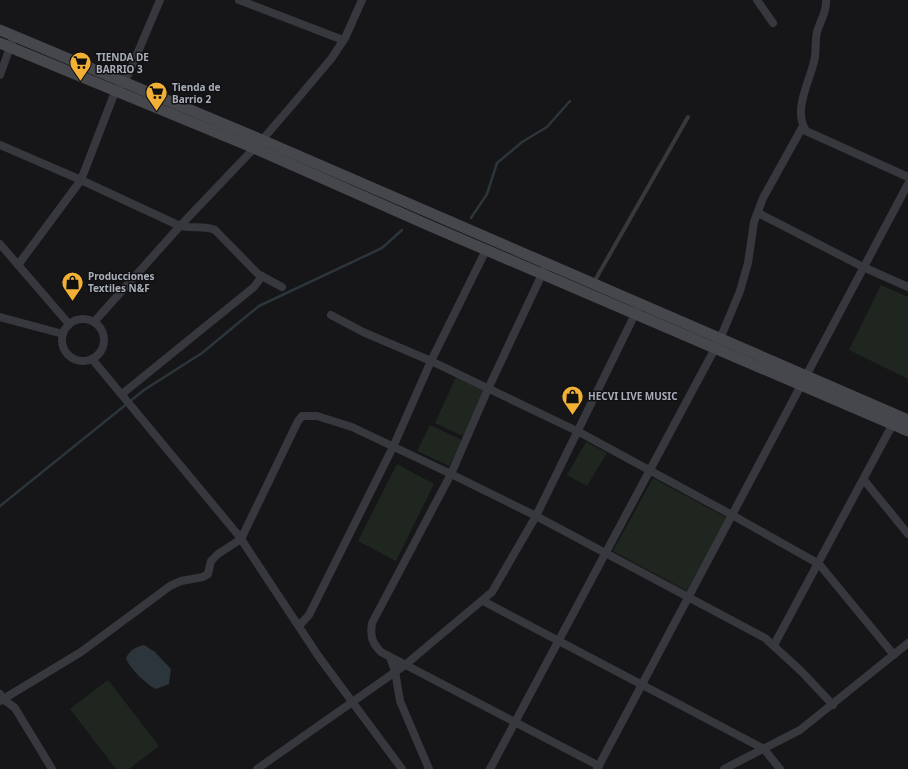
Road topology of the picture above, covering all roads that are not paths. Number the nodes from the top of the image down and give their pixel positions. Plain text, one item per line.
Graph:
1 (160, 0) edge
2 (239, 0) edge
3 (362, 0) edge
4 (756, 0) edge
5 (826, 0) edge
6 (773, 23) dead end
7 (0, 30) edge
8 (14, 36) junction
9 (343, 40) junction
10 (5, 45) edge
11 (0, 75) edge
12 (123, 82) junction
13 (117, 92) junction
14 (688, 118) dead end
15 (803, 126) junction
16 (262, 140) junction
17 (0, 145) edge
18 (254, 148) junction
19 (908, 177) edge
20 (81, 180) junction
21 (908, 184) edge
22 (758, 213) junction
23 (180, 226) junction
24 (0, 244) edge
25 (486, 250) junction
26 (18, 265) junction
27 (863, 267) junction
28 (544, 269) junction
29 (262, 276) junction
30 (592, 284) junction
31 (282, 287) dead end
32 (908, 287) edge
33 (638, 309) junction
34 (331, 315) dead end
35 (0, 317) edge
36 (94, 322) junction
37 (69, 324) junction
38 (63, 334) junction
39 (720, 338) junction
40 (715, 349) junction
41 (92, 359) junction
42 (431, 361) junction
43 (804, 381) junction
44 (488, 389) junction
45 (122, 394) junction
46 (899, 420) edge
47 (908, 431) edge
48 (579, 432) junction
49 (392, 447) junction
50 (650, 471) junction
51 (451, 474) junction
52 (864, 480) junction
53 (732, 515) junction
54 (536, 516) junction
55 (907, 532) edge
56 (241, 539) junction
57 (604, 554) junction
58 (818, 564) junction
59 (688, 597) junction
60 (483, 601) junction
61 (299, 626) junction
62 (559, 639) junction
63 (908, 643) edge
64 (774, 645) junction
65 (894, 654) junction
66 (390, 657) junction
67 (405, 665) junction
68 (395, 671) junction
69 (643, 684) junction
70 (1, 698) edge
71 (354, 702) junction
72 (833, 705) junction
73 (514, 722) junction
74 (764, 750) junction
75 (598, 767) edge
76 (52, 769) edge
77 (257, 769) edge
78 (402, 769) edge
79 (429, 769) edge
80 (490, 769) edge
81 (724, 769) edge
82 (780, 769) edge

1 - 12 street
2 - 9 street
3 - 9 street
4 - 6 street
5 - 15 street
7 - 8 street
8 - 10 street
8 - 12 street
9 - 16 street
10 - 11 street
10 - 13 street
12 - 13 street
12 - 16 street
13 - 18 street
13 - 20 street
14 - 30 lane
15 - 19 street
15 - 22 street
16 - 18 street
16 - 28 street
17 - 20 street
18 - 23 street
18 - 25 street
20 - 23 street
20 - 26 street
21 - 27 street
22 - 27 street
22 - 39 street
23 - 29 street
23 - 36 street
24 - 26 street
25 - 28 street
25 - 42 street
26 - 37 street
27 - 32 street
27 - 43 street
28 - 30 street
28 - 33 street
28 - 44 street
29 - 31 street
29 - 45 street
30 - 33 street
33 - 39 street
33 - 40 street
33 - 48 street
34 - 42 street
35 - 38 street
36 - 37 street
36 - 41 street
37 - 38 street
38 - 41 street
39 - 40 street
39 - 43 street
40 - 43 street
40 - 50 street
41 - 45 street
42 - 44 street
42 - 49 street
43 - 46 street
43 - 53 street
44 - 48 street
44 - 51 street
45 - 56 street
46 - 47 street
46 - 52 street
48 - 50 street
48 - 54 street
49 - 51 street
49 - 56 street
49 - 61 street
50 - 53 street
50 - 57 street
51 - 54 street
51 - 66 street
52 - 55 street
52 - 58 street
53 - 58 street
53 - 59 street
54 - 57 street
54 - 60 street
56 - 61 street
56 - 70 street
57 - 59 street
57 - 62 street
58 - 64 street
58 - 65 street
59 - 64 street
59 - 69 street
60 - 62 street
60 - 67 street
61 - 71 street
62 - 69 street
62 - 73 street
63 - 65 street
64 - 72 street
65 - 72 street
66 - 67 street
66 - 68 street
67 - 68 street
67 - 73 street
68 - 71 street
68 - 79 street
69 - 74 street
69 - 75 street
70 - 76 street
71 - 77 street
71 - 78 street
72 - 74 street
73 - 75 street
73 - 80 street
74 - 81 street
74 - 82 street

